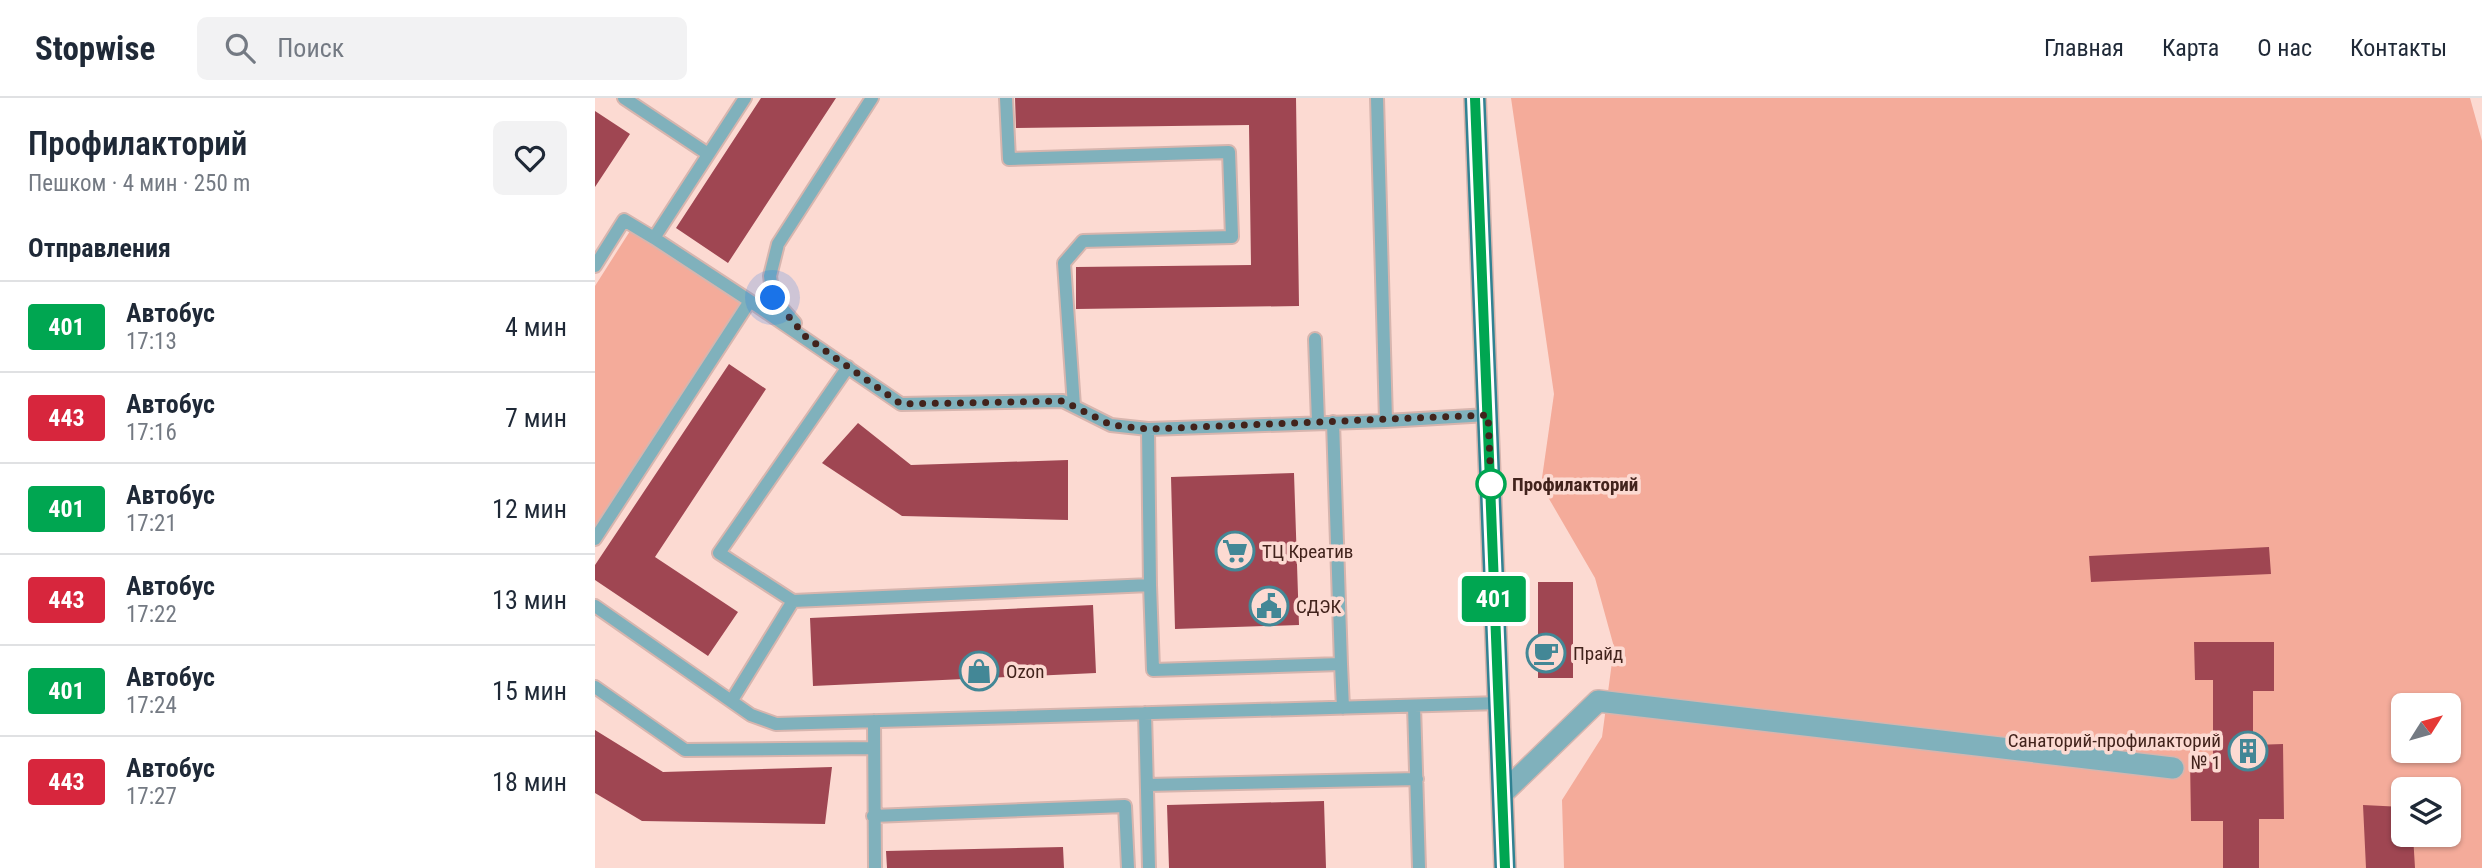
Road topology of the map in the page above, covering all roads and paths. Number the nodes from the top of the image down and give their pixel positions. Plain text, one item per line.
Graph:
1 (624, 98) edge
2 (745, 98) edge
3 (872, 98) edge
4 (1006, 98) edge
5 (1377, 98) edge
6 (1475, 98) edge
7 (708, 154) junction
8 (654, 238) junction
9 (595, 266) edge
10 (750, 301) junction
11 (806, 337) junction
12 (1315, 339) dead end
13 (848, 367) junction
14 (1073, 406) junction
15 (1488, 415) junction
16 (1386, 421) junction
17 (1318, 422) junction
18 (1333, 422) junction
19 (1148, 429) junction
20 (595, 539) edge
21 (1150, 585) junction
22 (793, 601) junction
23 (595, 606) edge
24 (1341, 664) junction
25 (595, 687) edge
26 (732, 700) junction
27 (1500, 703) junction
28 (1414, 706) junction
29 (1343, 708) junction
30 (1145, 713) junction
31 (874, 720) junction
32 (874, 748) junction
33 (2173, 768) dead end
34 (1417, 779) junction
35 (1147, 785) junction
36 (1503, 793) junction
37 (873, 816) junction
38 (875, 868) edge
39 (1128, 868) edge
40 (1149, 868) edge
41 (1419, 868) edge
42 (1505, 868) edge

1 - 7 lane
2 - 7 lane
3 - 11 lane
4 - 14 lane
5 - 16 lane
6 - 15 main road
7 - 8 lane
8 - 9 lane
8 - 10 lane
10 - 11 lane
10 - 20 lane
11 - 13 lane
12 - 17 lane
13 - 14 lane
13 - 22 lane
14 - 19 lane
15 - 16 lane
15 - 27 main road
16 - 18 lane
17 - 18 lane
17 - 19 lane
18 - 24 lane
19 - 21 lane
21 - 22 lane
21 - 24 lane
22 - 26 lane
23 - 26 lane
24 - 29 lane
25 - 32 lane
26 - 31 lane
27 - 28 lane
27 - 36 main road
28 - 29 lane
28 - 34 lane
29 - 30 lane
30 - 31 lane
30 - 35 lane
31 - 32 lane
32 - 37 lane
33 - 36 street
34 - 35 lane
34 - 41 lane
35 - 40 lane
36 - 42 main road
37 - 38 lane
37 - 39 lane

